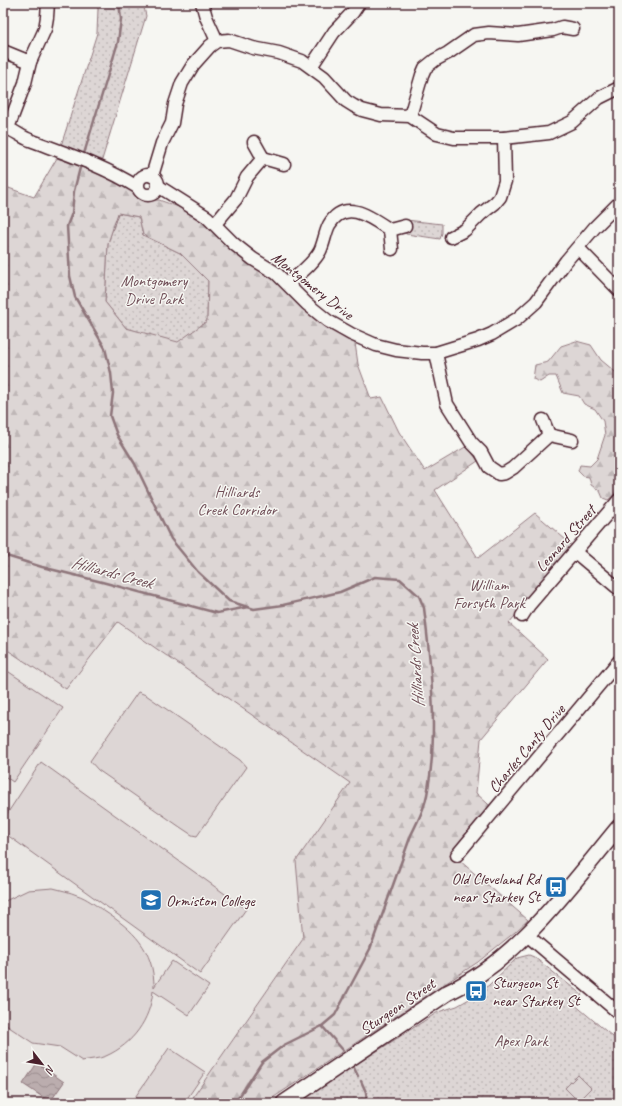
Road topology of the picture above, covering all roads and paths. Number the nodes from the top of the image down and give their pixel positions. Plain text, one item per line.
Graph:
1 (48, 3) edge
2 (202, 3) edge
3 (359, 3) edge
4 (567, 24) dead end
5 (217, 41) junction
6 (3, 51) edge
7 (30, 62) junction
8 (311, 67) junction
9 (619, 88) edge
10 (410, 116) junction
11 (6, 127) edge
12 (504, 138) junction
13 (254, 142) dead end
14 (263, 158) junction
15 (284, 164) dead end
16 (148, 184) junction
17 (619, 203) edge
18 (215, 224) junction
19 (405, 226) dead end
20 (390, 230) junction
21 (448, 239) dead end
22 (578, 248) junction
23 (392, 249) dead end
24 (288, 284) junction
25 (619, 290) edge
26 (436, 353) junction
27 (543, 420) dead end
28 (549, 435) junction
29 (572, 440) dead end
30 (619, 500) edge
31 (575, 552) junction
32 (619, 589) edge
33 (522, 616) dead end
34 (619, 661) edge
35 (619, 827) edge
36 (457, 855) dead end
37 (527, 935) junction
38 (619, 1013) edge
39 (284, 1103) edge

1 - 7 street
2 - 5 street
3 - 8 street
4 - 10 street
5 - 8 street
5 - 16 street
6 - 7 street
7 - 11 street
8 - 10 street
9 - 12 street
10 - 12 street
11 - 16 street, Montgomery Drive
12 - 21 street
13 - 14 street
14 - 15 street
14 - 18 street
16 - 18 street, Montgomery Drive
17 - 22 street, Montgomery Drive
18 - 24 street, Montgomery Drive
19 - 20 street
20 - 23 street
20 - 24 street
22 - 25 street
22 - 26 street, Montgomery Drive
24 - 26 street, Montgomery Drive
26 - 28 street
27 - 28 street
28 - 29 street
30 - 31 street, Leonard Street
31 - 32 street
31 - 33 street, Leonard Street
34 - 36 street, Charles Canty Drive
35 - 37 main road, Sturgeon Street
37 - 38 street
37 - 39 main road, Sturgeon Street

